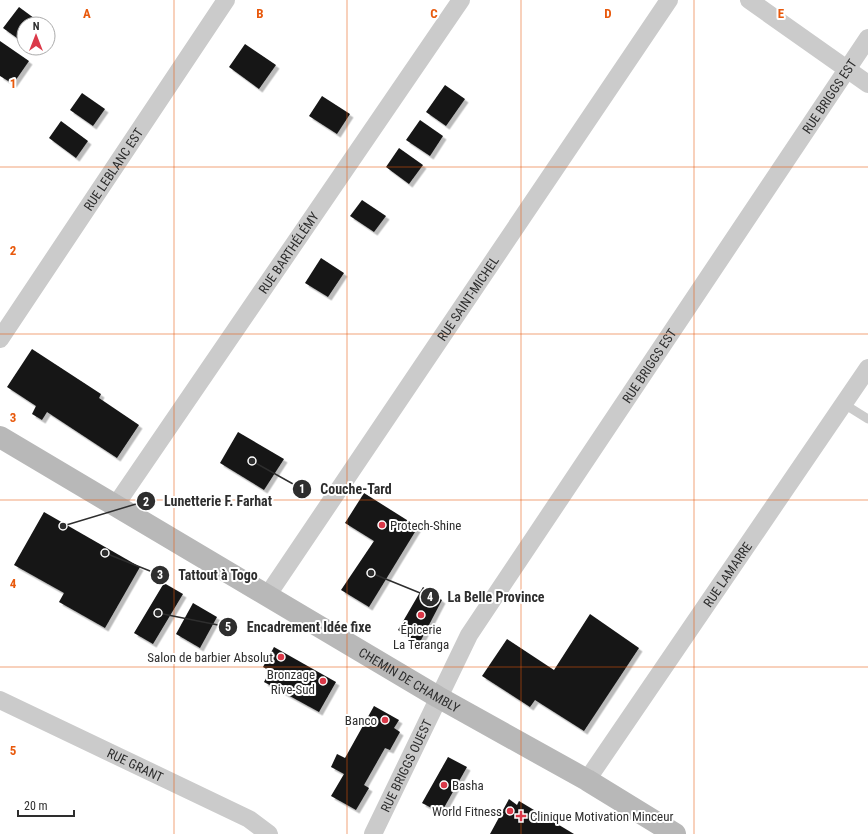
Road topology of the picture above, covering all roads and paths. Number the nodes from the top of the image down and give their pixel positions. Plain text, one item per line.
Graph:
1 (226, 0) edge
2 (461, 0) edge
3 (669, 0) edge
4 (749, 0) edge
5 (868, 38) edge
6 (847, 69) junction
7 (868, 84) edge
8 (0, 339) edge
9 (868, 368) edge
10 (844, 404) junction
11 (868, 419) edge
12 (0, 437) edge
13 (115, 506) junction
14 (267, 596) junction
15 (438, 697) junction
16 (0, 700) edge
17 (587, 780) junction
18 (269, 834) edge
19 (373, 834) edge
20 (675, 834) edge

1 - 8 street, RUE LEBLANC EST
2 - 13 street, RUE BARTHÉLÉMY
3 - 14 street, RUE SAINT-MICHEL
4 - 6 street
5 - 6 street, RUE BRIGGS EST
6 - 7 street
6 - 15 street, RUE BRIGGS EST
9 - 10 street, RUE LAMARRE
10 - 11 lane
10 - 17 street, RUE LAMARRE
12 - 13 main road, CHEMIN DE CHAMBLY
13 - 14 main road, CHEMIN DE CHAMBLY
14 - 15 main road, CHEMIN DE CHAMBLY
15 - 17 main road, CHEMIN DE CHAMBLY
15 - 19 street, RUE BRIGGS OUEST
16 - 18 street, RUE GRANT
17 - 20 main road, CHEMIN DE CHAMBLY

